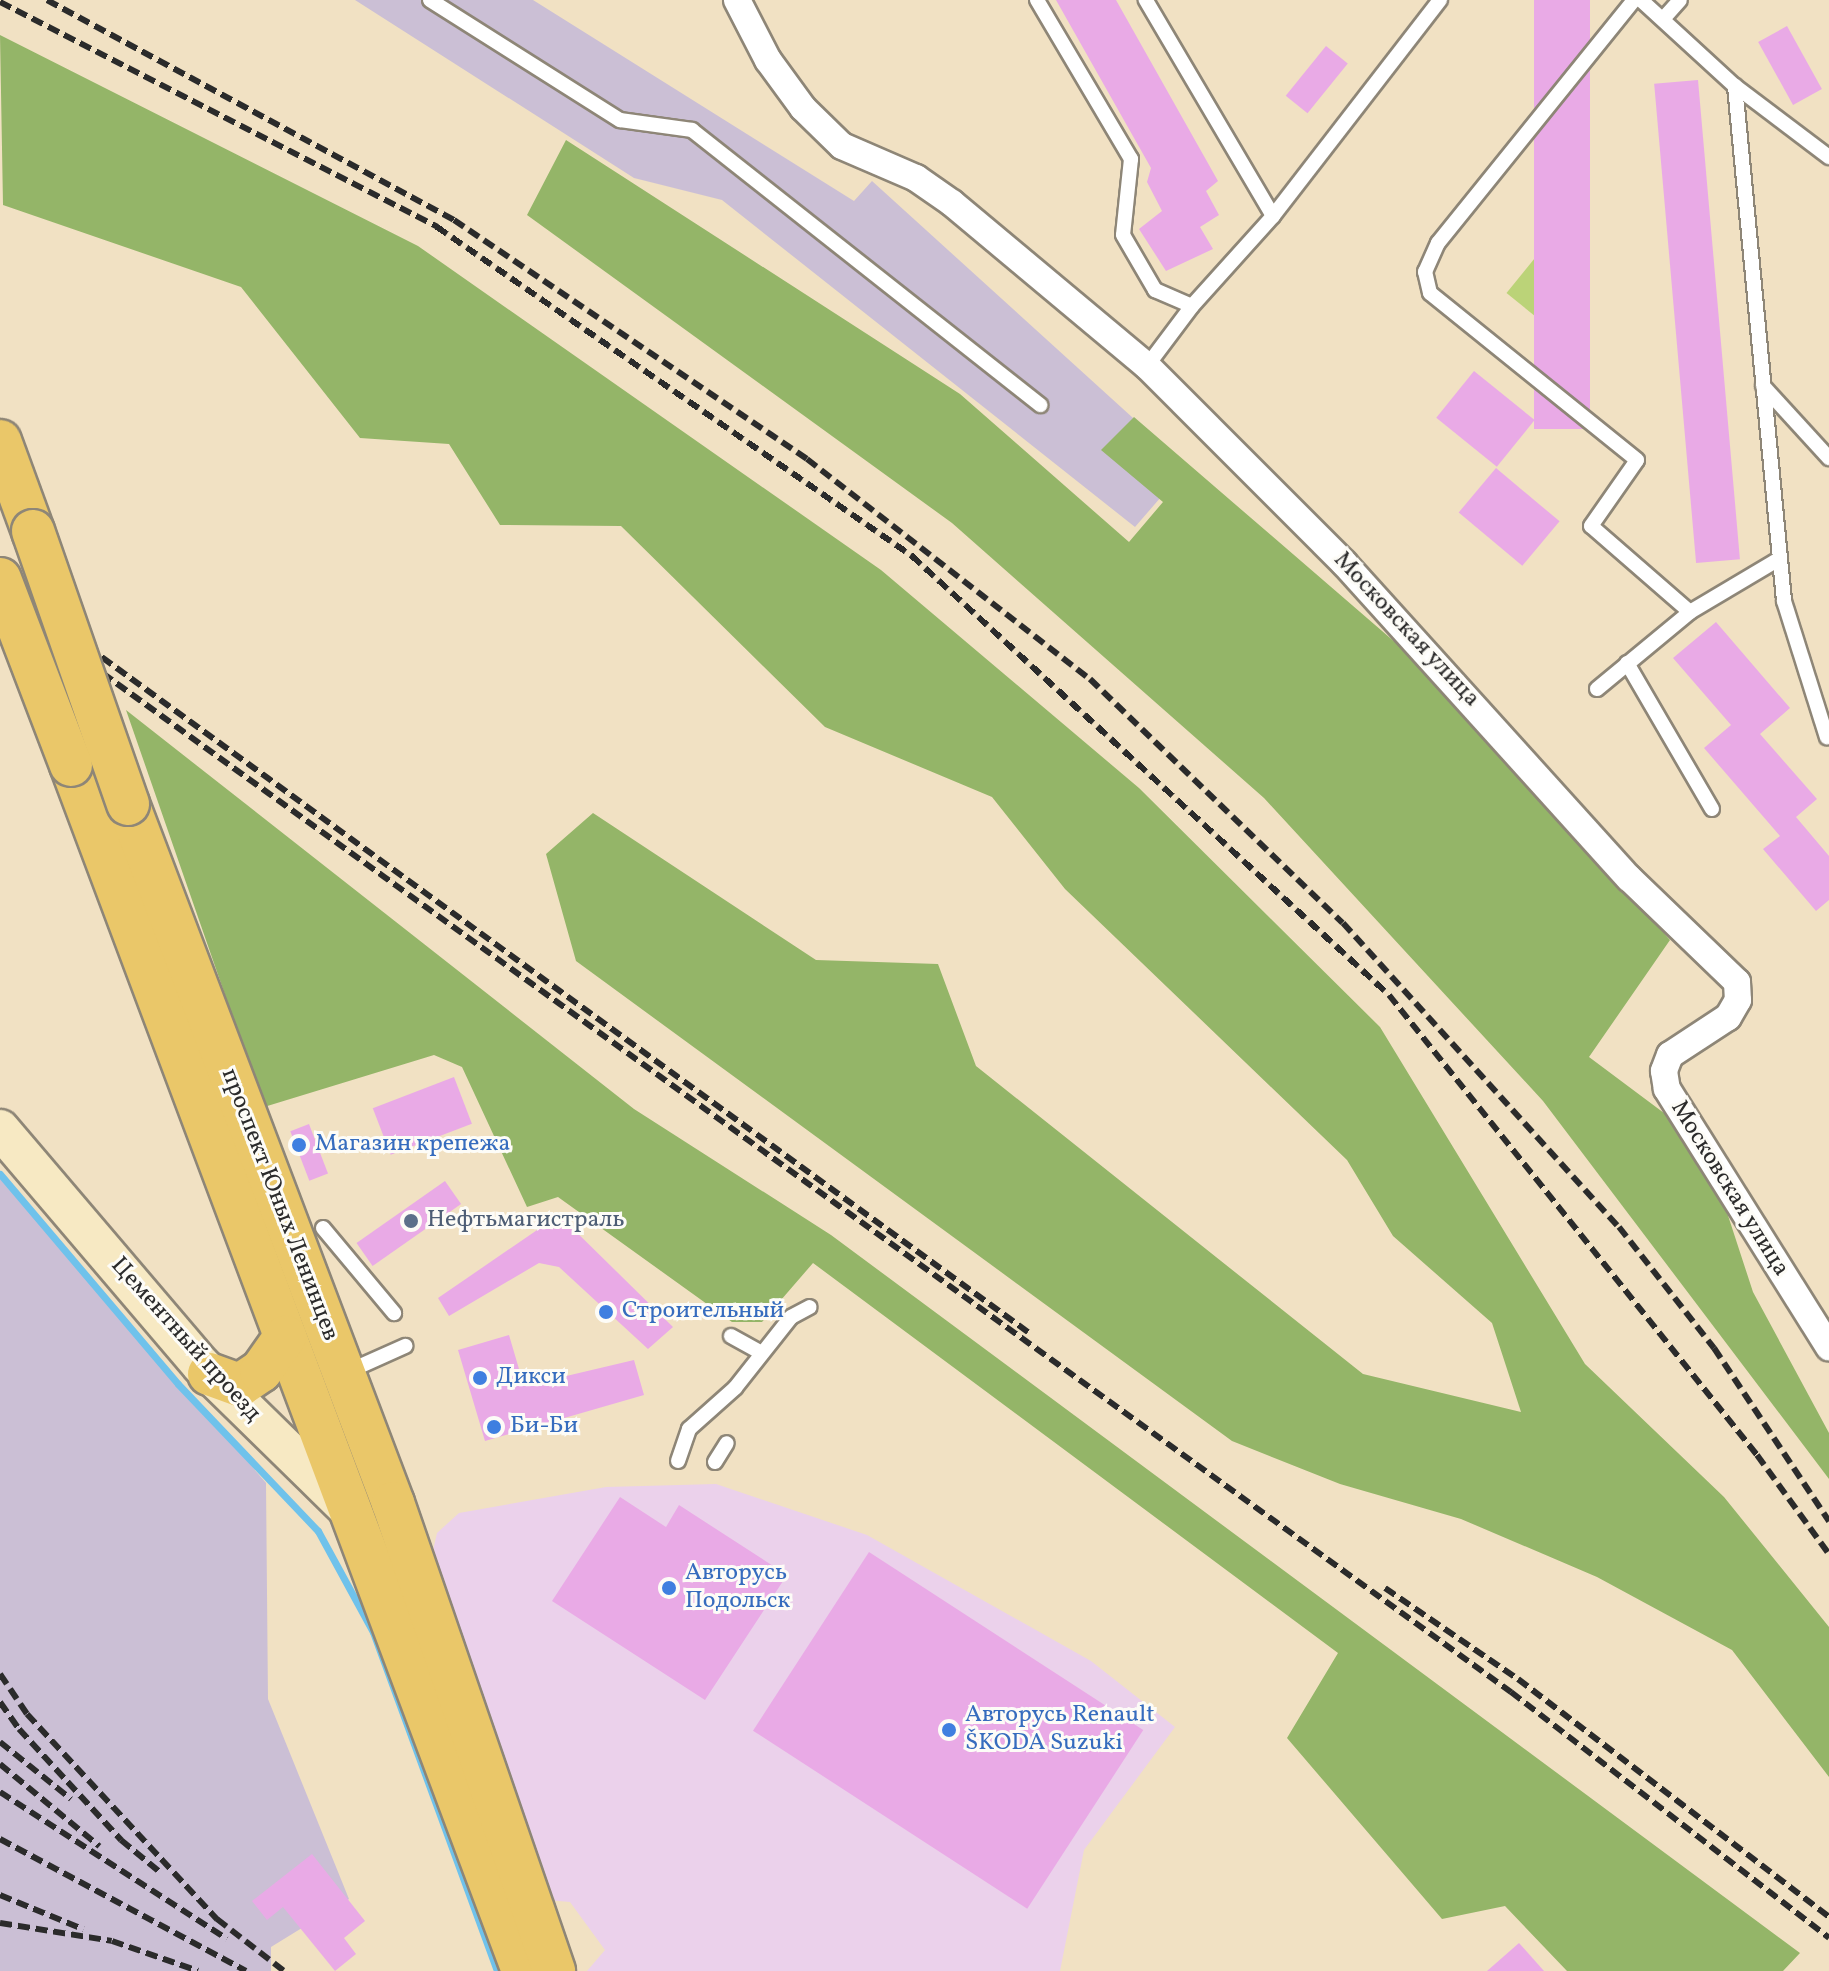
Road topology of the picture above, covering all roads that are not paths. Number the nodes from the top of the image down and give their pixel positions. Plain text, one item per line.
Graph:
1 (430, 0) edge
2 (737, 0) edge
3 (1037, 0) edge
4 (1146, 0) edge
5 (1440, 0) edge
6 (1634, 0) edge
7 (1641, 0) edge
8 (1680, 0) edge
9 (1663, 19) junction
10 (1735, 86) junction
11 (1829, 157) edge
12 (1273, 216) junction
13 (1192, 306) junction
14 (1147, 366) junction
15 (1763, 386) junction
16 (1040, 405) dead end
17 (0, 441) edge
18 (1829, 458) edge
19 (1779, 559) junction
20 (0, 579) edge
21 (1690, 612) junction
22 (1627, 663) junction
23 (1597, 689) dead end
24 (1827, 737) dead end
25 (1712, 809) dead end
26 (0, 1129) edge
27 (323, 1228) dead end
28 (810, 1307) dead end
29 (394, 1313) dead end
30 (731, 1336) dead end
31 (285, 1337) junction
32 (405, 1346) dead end
33 (1829, 1347) edge
34 (760, 1352) junction
35 (209, 1374) junction
36 (343, 1374) junction
37 (727, 1443) dead end
38 (678, 1461) dead end
39 (715, 1462) dead end
40 (393, 1503) junction
41 (349, 1510) junction
42 (430, 1610) junction
43 (523, 1971) edge
44 (554, 1971) edge

1 - 16 lane
2 - 14 street, Московская улица
3 - 13 lane
4 - 12 lane
5 - 12 lane
6 - 21 lane
7 - 9 lane
8 - 9 lane
9 - 10 lane
10 - 11 lane
10 - 15 lane
12 - 13 lane
13 - 14 lane
14 - 33 street, Московская улица
15 - 18 lane
15 - 19 lane
17 - 36 main road, проспект Юных Ленинцев, bridge
19 - 21 lane
19 - 24 lane
20 - 31 main road, проспект Юных Ленинцев, bridge
21 - 22 lane
22 - 23 lane
22 - 25 lane
26 - 35 street, Цементный проезд
27 - 29 lane
28 - 34 lane
30 - 34 lane
31 - 35 main road
31 - 41 main road, проспект Юных Ленинцев
32 - 36 lane
34 - 38 lane
35 - 41 street, Цементный проезд
36 - 40 main road, проспект Юных Ленинцев
37 - 39 lane
40 - 41 street
40 - 42 main road, проспект Юных Ленинцев
41 - 42 street, Цементный проезд
41 - 43 main road, проспект Юных Ленинцев
42 - 44 main road, проспект Юных Ленинцев

